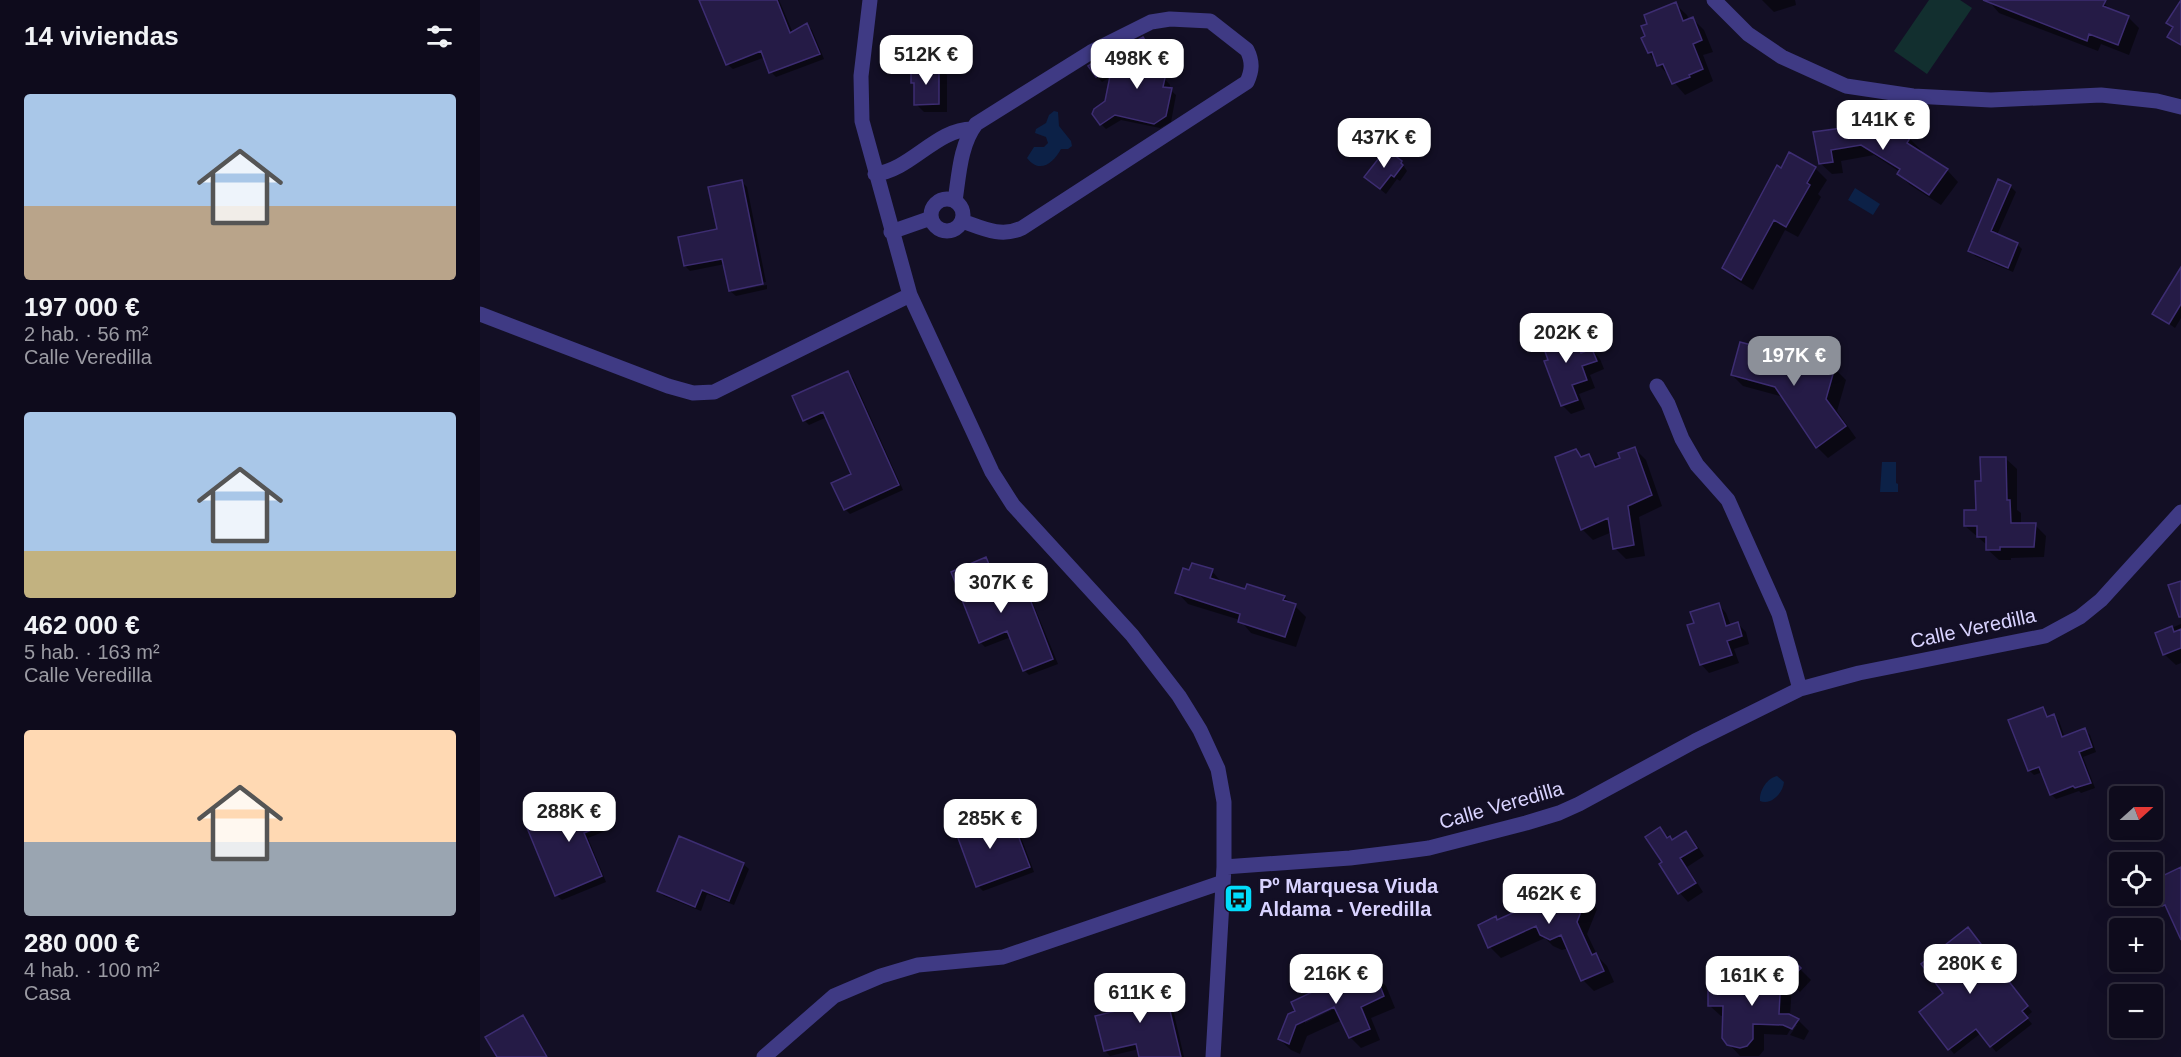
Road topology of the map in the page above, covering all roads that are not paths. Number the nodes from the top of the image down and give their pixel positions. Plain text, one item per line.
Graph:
1 (870, 0) edge
2 (1714, 0) edge
3 (2181, 107) edge
4 (972, 129) junction
5 (875, 174) junction
6 (955, 201) junction
7 (932, 218) junction
8 (962, 221) junction
9 (891, 232) junction
10 (910, 295) junction
11 (480, 314) edge
12 (1657, 386) dead end
13 (2181, 512) edge
14 (1800, 689) junction
15 (1224, 867) junction
16 (1223, 882) junction
17 (764, 1057) edge
18 (1213, 1057) edge

1 - 5 street
2 - 3 street
4 - 5 street
4 - 6 street
4 - 8 street
5 - 9 street
6 - 7 street
6 - 8 street
7 - 8 street
7 - 9 street
9 - 10 street
10 - 11 street
10 - 15 street
12 - 14 street
13 - 14 street, Calle Veredilla
14 - 15 street, Calle Veredilla
15 - 16 street
16 - 17 street
16 - 18 street

